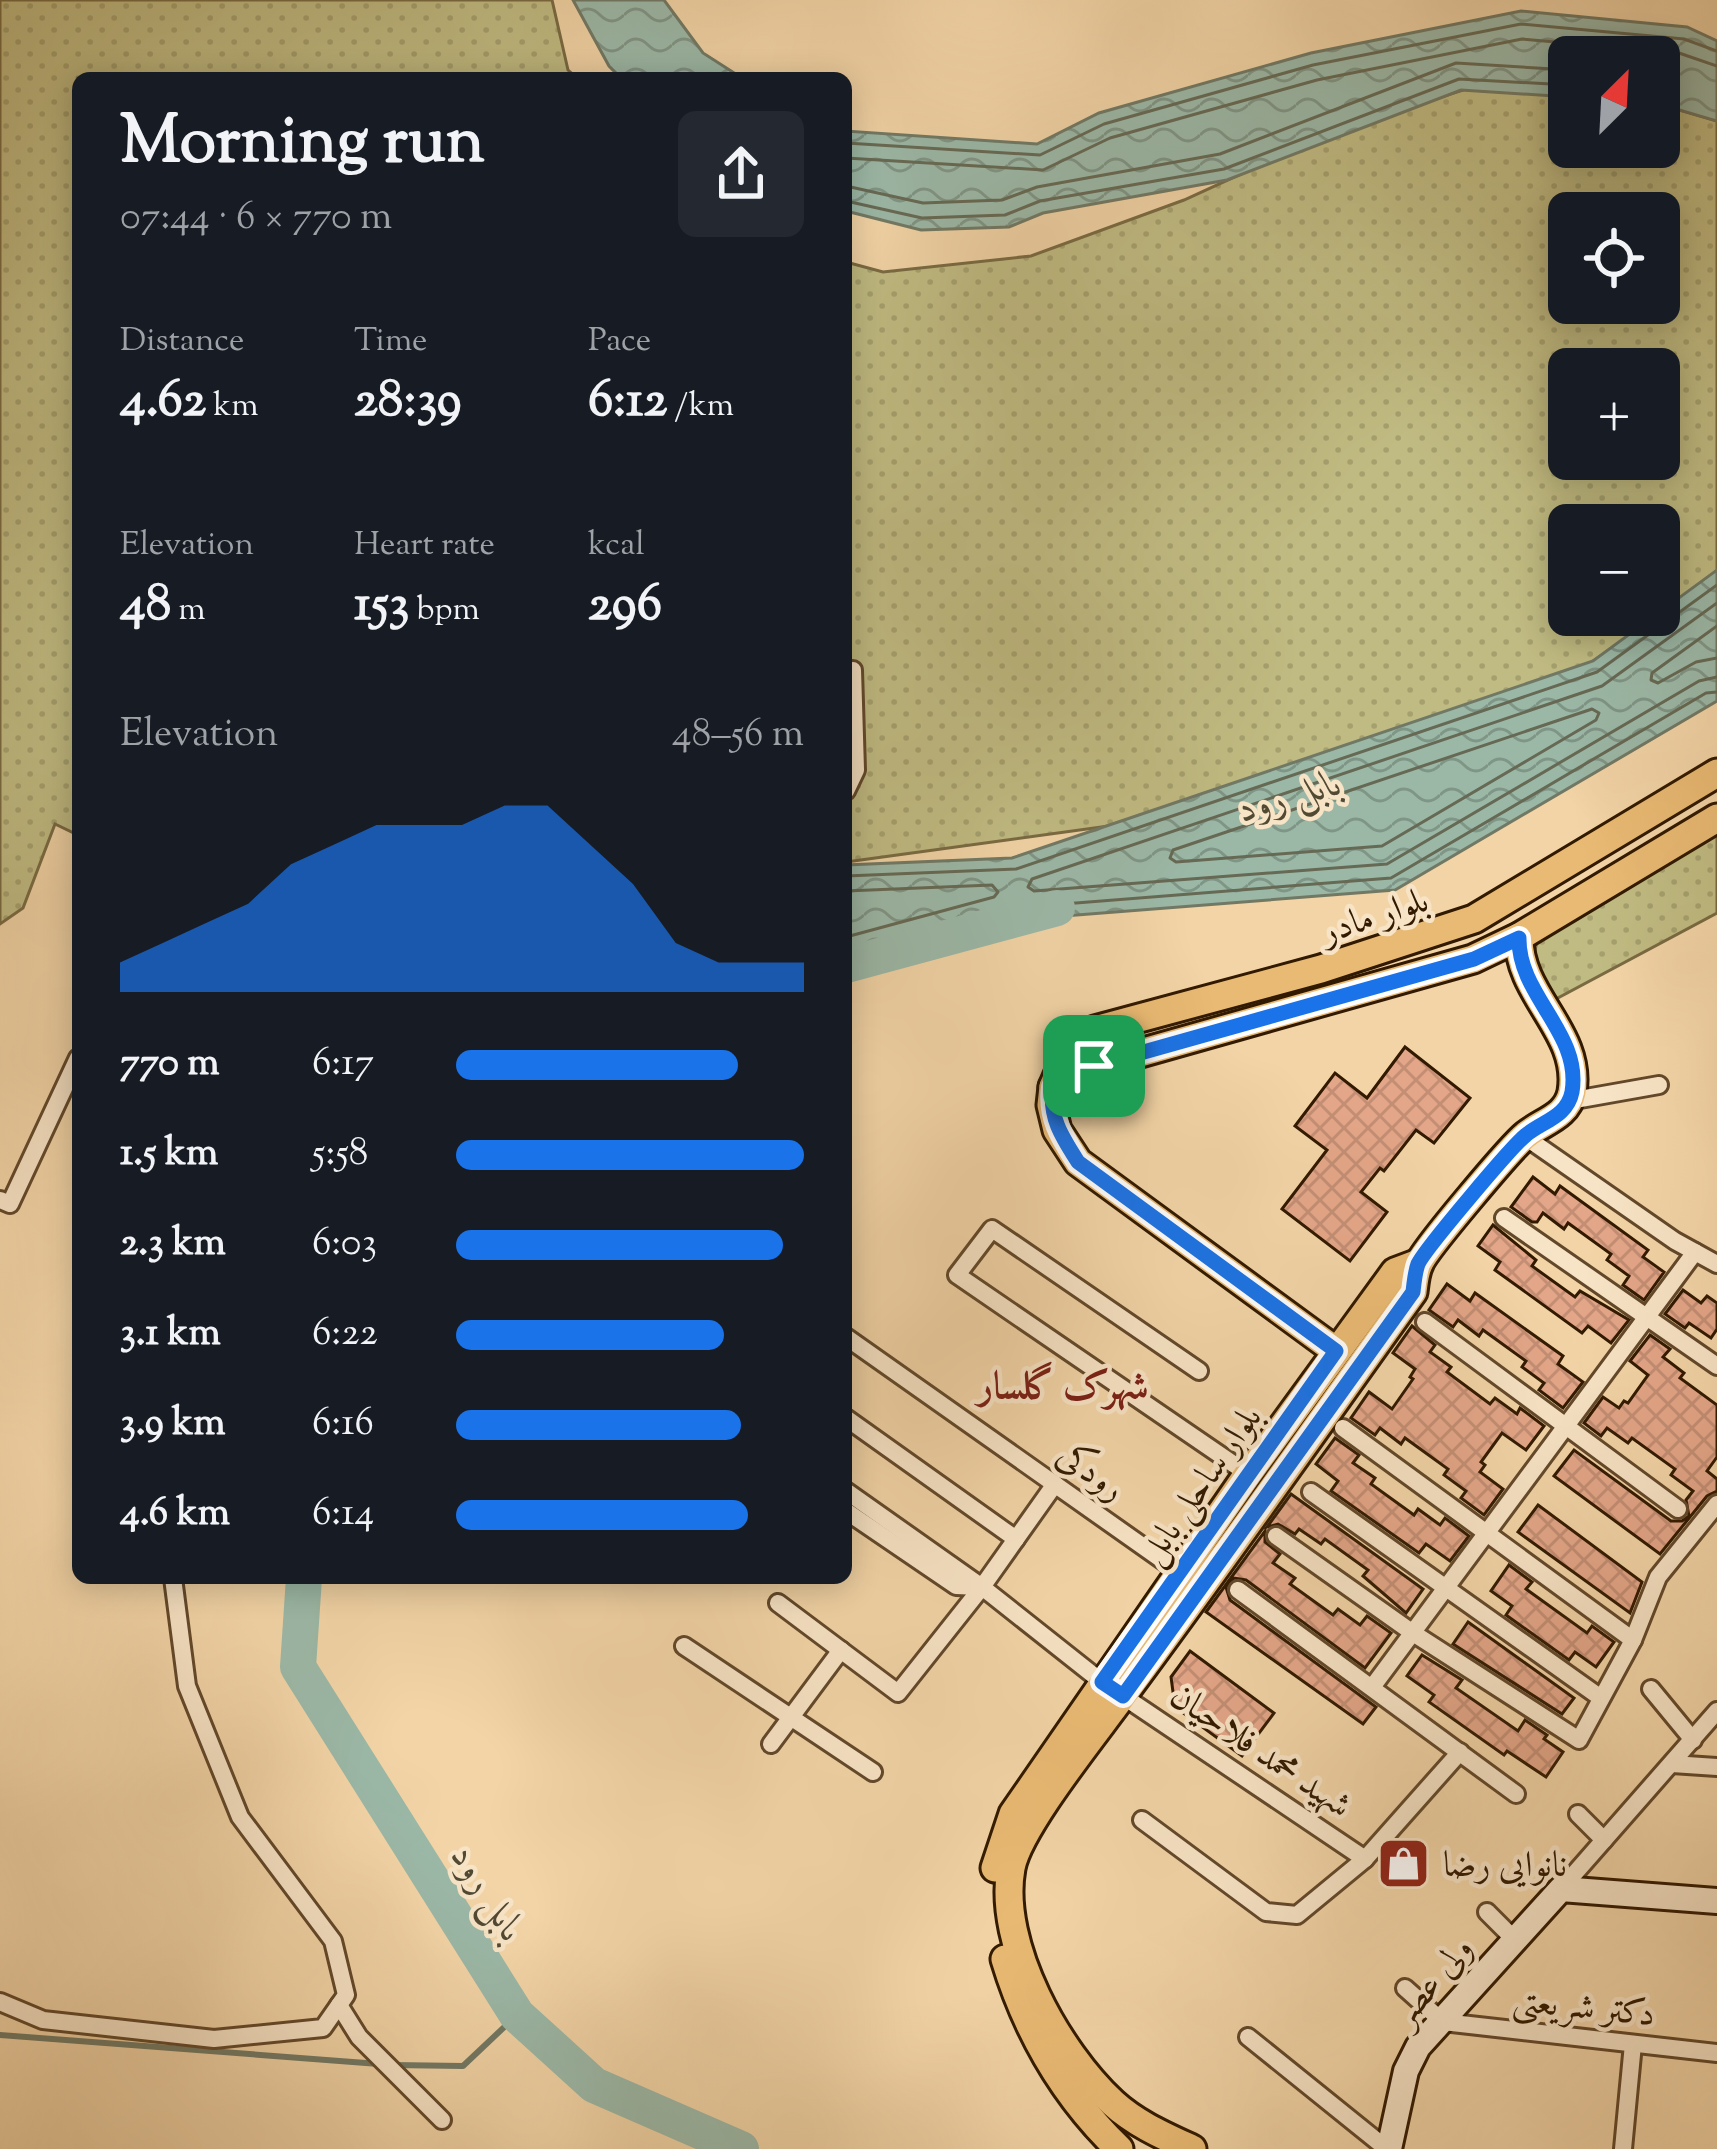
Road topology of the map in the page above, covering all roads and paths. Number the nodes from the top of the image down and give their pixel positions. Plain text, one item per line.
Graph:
1 (854, 670) dead end
2 (1717, 773) edge
3 (852, 778) edge
4 (1717, 818) edge
5 (1519, 938) junction
6 (72, 1071) edge
7 (1659, 1085) dead end
8 (1053, 1087) junction
9 (1569, 1101) junction
10 (1524, 1136) junction
11 (0, 1200) edge
12 (1504, 1218) dead end
13 (1695, 1252) junction
14 (1419, 1263) junction
15 (1717, 1264) edge
16 (1648, 1316) junction
17 (1425, 1322) dead end
18 (852, 1342) edge
19 (1336, 1351) junction
20 (1717, 1366) edge
21 (1198, 1372) dead end
22 (852, 1422) edge
23 (1566, 1426) junction
24 (1343, 1428) dead end
25 (1248, 1474) junction
26 (1055, 1484) junction
27 (1311, 1492) dead end
28 (852, 1495) edge
29 (1717, 1504) edge
30 (1678, 1509) dead end
31 (852, 1514) edge
32 (1488, 1531) junction
33 (1276, 1536) dead end
34 (1016, 1539) junction
35 (1182, 1574) junction
36 (173, 1584) edge
37 (1448, 1586) junction
38 (982, 1587) junction
39 (1238, 1590) dead end
40 (778, 1603) dead end
41 (1413, 1633) junction
42 (1633, 1640) junction
43 (684, 1646) dead end
44 (841, 1650) junction
45 (1373, 1686) junction
46 (1112, 1689) junction
47 (1651, 1689) dead end
48 (1601, 1698) junction
49 (1717, 1711) edge
50 (790, 1719) junction
51 (1693, 1739) junction
52 (771, 1744) dead end
53 (1460, 1752) junction
54 (1672, 1764) junction
55 (1717, 1767) edge
56 (873, 1772) dead end
57 (1516, 1794) dead end
58 (1578, 1814) dead end
59 (1142, 1820) dead end
60 (1604, 1840) junction
61 (1365, 1858) junction
62 (1561, 1889) junction
63 (1717, 1901) edge
64 (1487, 1912) dead end
65 (1513, 1938) junction
66 (1405, 1988) dead end
67 (0, 2002) edge
68 (339, 2005) junction
69 (1443, 2022) junction
70 (1248, 2037) dead end
71 (1633, 2044) junction
72 (1717, 2053) edge
73 (1115, 2105) junction
74 (442, 2120) dead end
75 (1089, 2120) junction
76 (1119, 2149) edge
77 (1192, 2149) edge
78 (1388, 2149) edge
79 (1623, 2149) edge

1 - 3 street
2 - 8 main road, بلوار مادر
4 - 5 main road, بلوار مادر
5 - 8 main road, بلوار مادر
5 - 9 main road
6 - 11 street
7 - 9 street
8 - 19 main road
9 - 10 main road
10 - 13 street
10 - 14 main road
12 - 16 street
13 - 15 street
13 - 16 street
14 - 19 main road, بلوار ساحلی بابل
14 - 46 main road, بلوار ساحلی بابل
16 - 20 street
16 - 23 street
17 - 23 street
18 - 26 street, رودکی
19 - 25 main road, بلوار ساحلی بابل
21 - 25 street
22 - 34 street
23 - 30 street
23 - 32 street
24 - 32 street
25 - 35 main road, بلوار ساحلی بابل
26 - 34 street
26 - 35 street, رودکی
27 - 37 street
28 - 38 street
29 - 42 street
31 - 38 street
32 - 37 street
32 - 42 street
33 - 41 street
34 - 38 street
35 - 46 main road, بلوار ساحلی بابل
36 - 68 street
37 - 41 street
37 - 48 street
38 - 44 street
38 - 46 street, شهید محمد فلاحیان
39 - 45 street
40 - 44 street
41 - 45 street
41 - 48 street
42 - 48 street
43 - 50 street
44 - 50 street
45 - 53 street
46 - 61 street, شهید محمد فلاحیان
46 - 73 main road, بلوار ساحلی بابل
46 - 75 main road, بلوار ساحلی بابل
47 - 51 street
49 - 51 street
50 - 52 street
50 - 56 street
51 - 54 street
53 - 57 street
53 - 61 street
54 - 55 street
54 - 60 street
58 - 60 street
59 - 61 street
60 - 62 street
62 - 63 main road
62 - 65 main road, ولی عصر
64 - 65 street
65 - 69 main road, ولی عصر
66 - 69 street
67 - 68 street
68 - 74 street
69 - 71 street, دکتر شریعتی
69 - 78 main road, ولی عصر
70 - 78 street
71 - 72 street, دکتر شریعتی
71 - 79 street
73 - 75 main road
73 - 77 main road, بلوار ساحلی بابل
75 - 76 main road, بلوار ساحلی بابل

